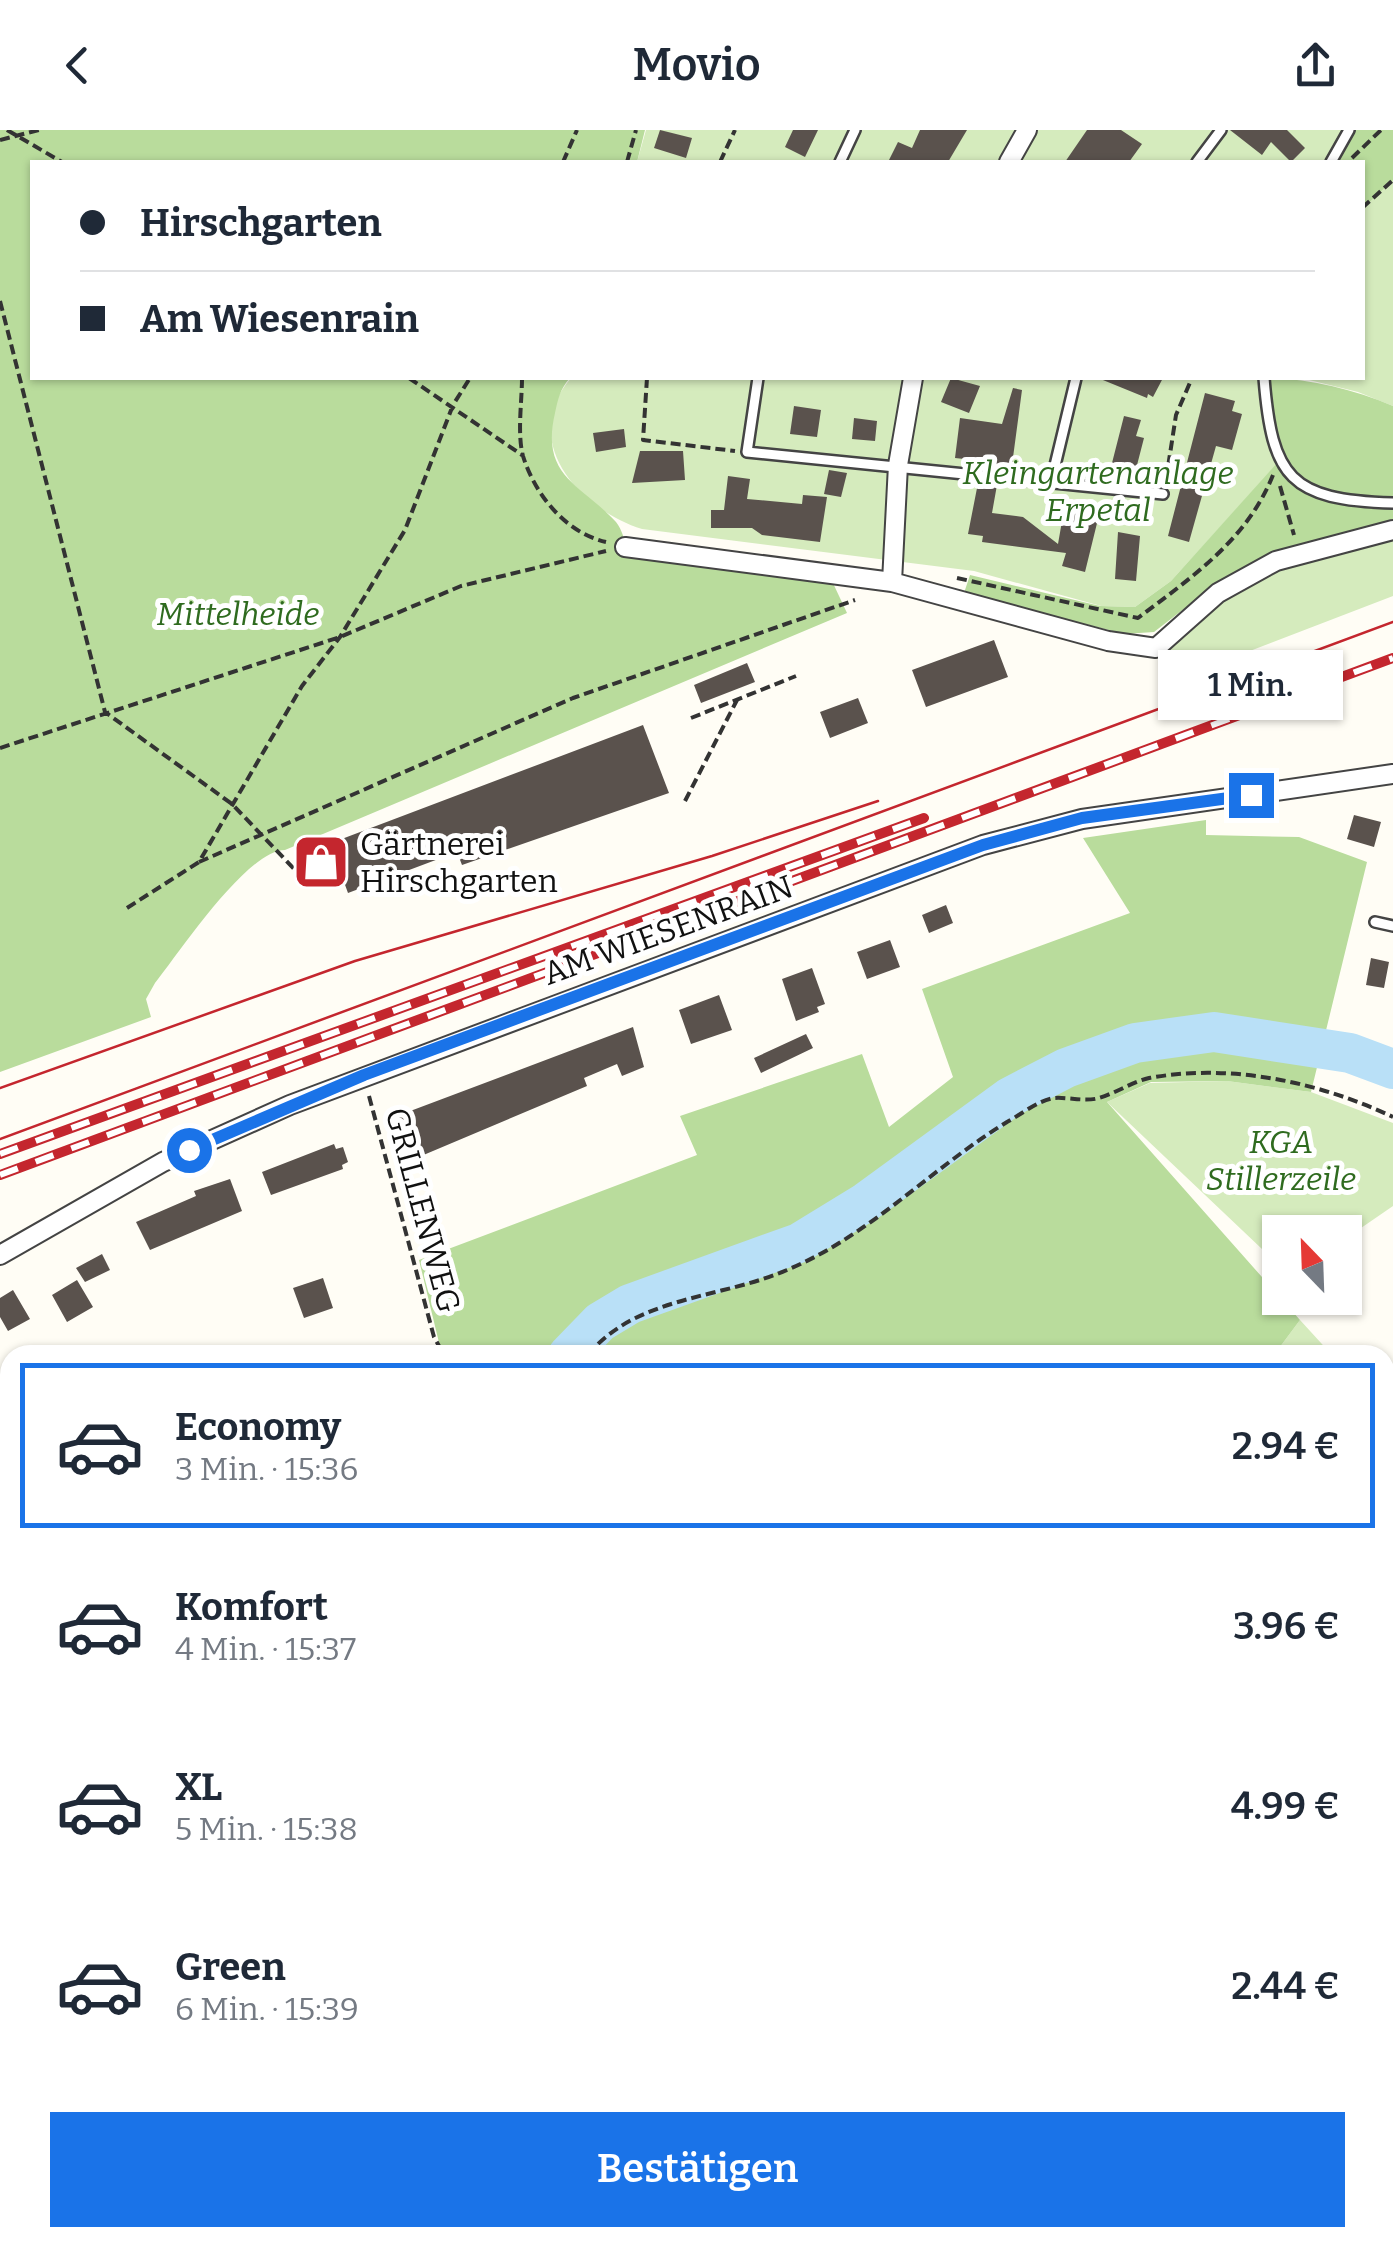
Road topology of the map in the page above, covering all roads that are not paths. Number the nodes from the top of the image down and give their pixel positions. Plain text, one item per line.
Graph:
1 (856, 130) edge
2 (1027, 130) edge
3 (1221, 130) edge
4 (1349, 130) edge
5 (841, 160) edge
6 (1009, 160) edge
7 (1198, 160) edge
8 (1331, 160) edge
9 (758, 380) edge
10 (914, 380) edge
11 (1076, 380) edge
12 (1264, 380) edge
13 (898, 465) junction
14 (1051, 482) junction
15 (1163, 494) road end
16 (1393, 503) edge
17 (1393, 530) edge
18 (625, 546) road end
19 (892, 582) junction
20 (1393, 774) edge
21 (1375, 922) dead end
22 (1393, 926) edge
23 (0, 1255) edge

1 - 5 lane
2 - 6 street
3 - 7 lane
4 - 8 lane
9 - 13 lane
10 - 13 street
11 - 14 lane
12 - 16 lane
13 - 14 lane
13 - 19 street
14 - 15 lane
17 - 19 street
18 - 19 street
20 - 23 street, AM WIESENRAIN
21 - 22 lane

